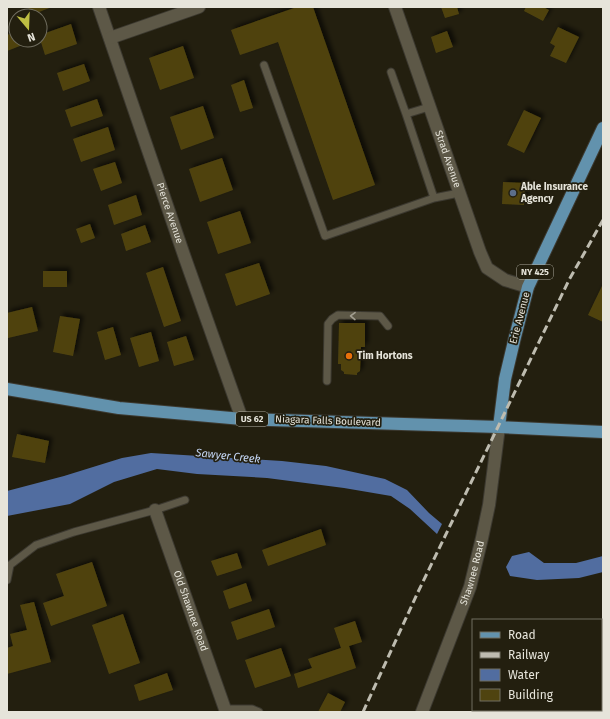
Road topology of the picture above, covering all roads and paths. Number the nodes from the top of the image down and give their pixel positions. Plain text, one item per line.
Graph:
1 (99, 7) edge
2 (199, 7) edge
3 (395, 7) edge
4 (110, 38) junction
5 (264, 64) dead end
6 (391, 72) dead end
7 (430, 107) junction
8 (406, 114) junction
9 (603, 128) edge
10 (459, 193) junction
11 (434, 198) junction
12 (528, 287) junction
13 (388, 326) dead end
14 (327, 381) dead end
15 (7, 389) edge
16 (242, 419) junction
17 (499, 427) junction
18 (603, 432) edge
19 (185, 500) dead end
20 (155, 510) junction
21 (7, 580) edge
22 (225, 711) edge
23 (260, 712) edge
24 (422, 712) edge

1 - 4 street, Pierce Avenue
2 - 4 street
3 - 7 street, Strad Avenue
4 - 16 street, Pierce Avenue
5 - 11 lane
6 - 8 lane
7 - 8 lane
7 - 10 street, Strad Avenue
8 - 11 lane
9 - 12 main road, Erie Avenue / NY 425
10 - 11 lane
10 - 12 street, Strad Avenue
12 - 17 main road, Erie Avenue / NY 425
13 -> 14 lane
15 - 16 main road, Niagara Falls Boulevard / US 62
16 - 17 main road, Niagara Falls Boulevard / US 62
17 - 18 main road, Niagara Falls Boulevard / US 62
17 - 24 street, Shawnee Road / NY 425
19 - 20 lane
20 - 21 lane
20 - 22 street, Old Shawnee Road
22 - 23 lane

